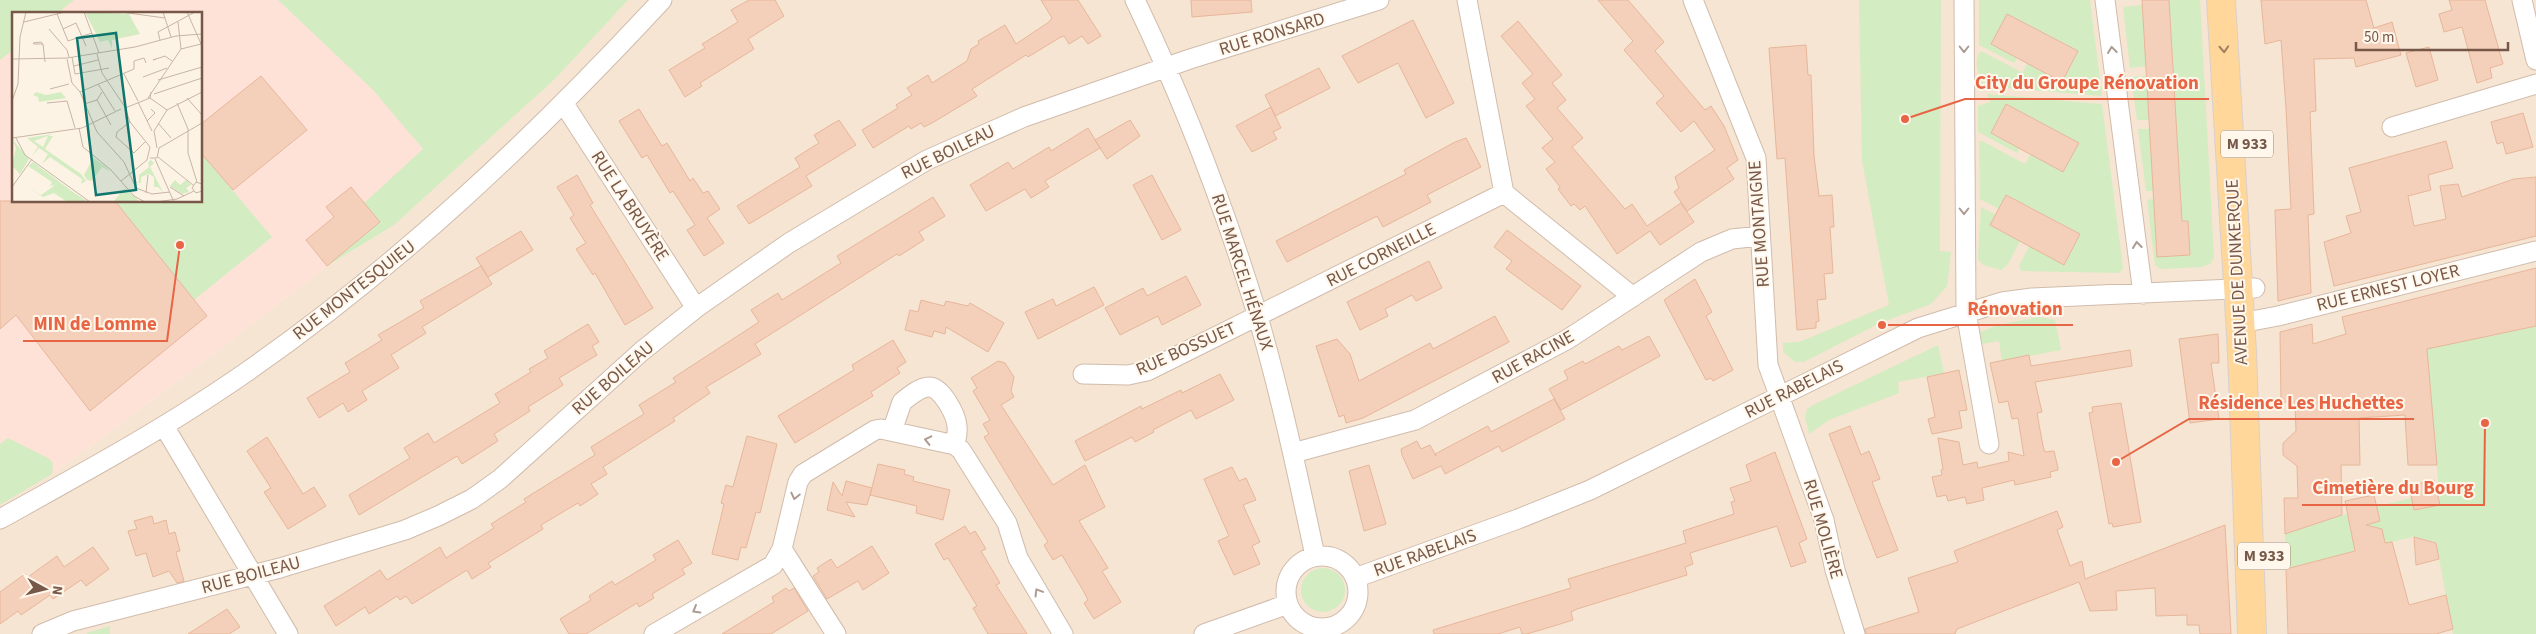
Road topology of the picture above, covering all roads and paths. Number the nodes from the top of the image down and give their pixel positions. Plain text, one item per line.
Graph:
1 (662, 0) edge
2 (1135, 0) edge
3 (1380, 0) edge
4 (1467, 0) edge
5 (1693, 0) edge
6 (1964, 0) edge
7 (2105, 0) edge
8 (2221, 0) edge
9 (2240, 0) edge
10 (2522, 0) edge
11 (2536, 60) edge
12 (1165, 68) junction
13 (2536, 84) edge
14 (564, 104) junction
15 (2392, 127) dead end
16 (1504, 193) junction
17 (1760, 236) junction
18 (2536, 251) edge
19 (2247, 288) junction
20 (2143, 294) junction
21 (1633, 296) junction
22 (696, 308) junction
23 (1966, 312) junction
24 (1258, 317) junction
25 (2248, 322) junction
26 (1083, 374) dead end
27 (1778, 397) junction
28 (164, 426) junction
29 (892, 432) junction
30 (1989, 444) dead end
31 (955, 445) junction
32 (1293, 453) junction
33 (0, 519) edge
34 (782, 549) junction
35 (1315, 556) junction
36 (252, 575) junction
37 (1355, 578) junction
38 (1288, 604) junction
39 (1348, 625) edge
40 (1325, 631) edge
41 (42, 634) edge
42 (288, 634) edge
43 (654, 634) edge
44 (836, 634) edge
45 (1063, 634) edge
46 (1204, 634) edge
47 (1855, 634) edge
48 (2252, 634) edge
49 (2265, 634) edge

1 - 14 street, RUE MONTESQUIEU
2 - 12 street, RUE MARCEL HÉNAUX
3 - 12 street, RUE RONSARD
4 - 16 street
5 - 17 street, RUE MONTAIGNE
6 -> 23 street
20 -> 7 street
8 -> 19 main road, AVENUE DE DUNKERQUE / M 933
9 - 19 main road, AVENUE DE DUNKERQUE / M 933
10 - 11 street
12 - 22 street, RUE BOILEAU
12 - 24 street, RUE MARCEL HÉNAUX
13 - 15 street
14 - 22 street, RUE LA BRUYÈRE
14 - 28 street, RUE MONTESQUIEU
16 - 21 street
16 - 24 street, RUE CORNEILLE
17 - 21 street, RUE RACINE
17 - 27 street, RUE MONTAIGNE
18 - 25 street, RUE ERNEST LOYER
19 - 20 street, RUE RABELAIS
19 - 25 main road, AVENUE DE DUNKERQUE / M 933
20 - 23 street, RUE RABELAIS
21 - 32 street, RUE RACINE
22 - 36 street, RUE BOILEAU
23 - 27 street, RUE RABELAIS
23 - 30 street
24 - 26 street, RUE BOSSUET
24 - 32 street, RUE MARCEL HÉNAUX
25 - 48 main road, AVENUE DE DUNKERQUE / M 933
25 - 49 main road, AVENUE DE DUNKERQUE / M 933
27 - 37 street, RUE RABELAIS
27 - 47 street, RUE MOLIÈRE
28 - 33 street, RUE MONTESQUIEU
28 - 36 street
31 -> 29 street
29 - 31 street
29 -> 34 street
45 -> 31 street
32 - 35 street, RUE MARCEL HÉNAUX
34 -> 43 street
34 - 44 street
35 - 37 street
35 - 38 street
36 - 41 street, RUE BOILEAU
36 - 42 street
37 - 39 street
38 - 40 street
38 - 46 street
39 - 40 street

